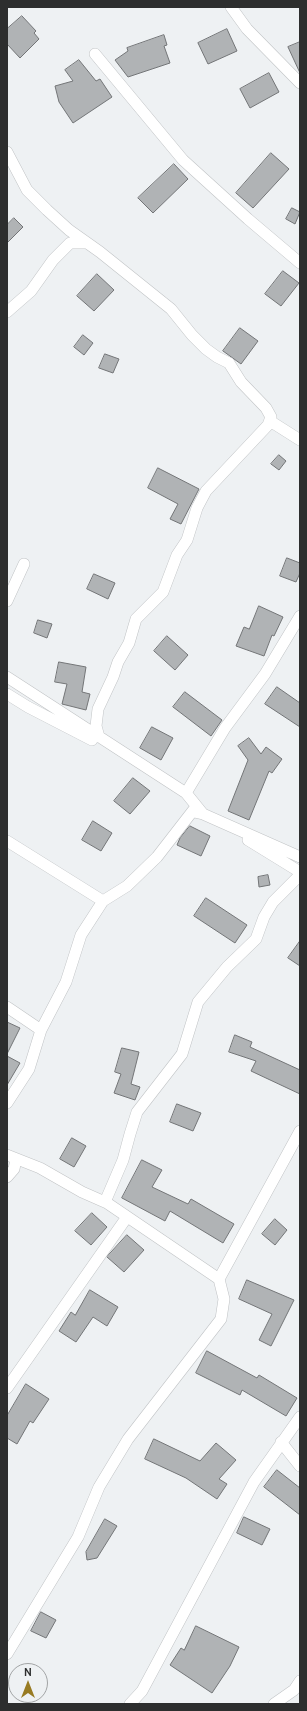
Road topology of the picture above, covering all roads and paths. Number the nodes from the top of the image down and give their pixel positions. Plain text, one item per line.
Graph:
1 (231, 7) edge
2 (95, 54) dead end
3 (300, 83) edge
4 (7, 152) edge
5 (87, 243) junction
6 (300, 263) edge
7 (7, 312) edge
8 (270, 420) junction
9 (300, 440) edge
10 (24, 564) dead end
11 (7, 601) edge
12 (300, 616) edge
13 (7, 677) edge
14 (7, 694) edge
15 (100, 737) junction
16 (186, 793) junction
17 (199, 811) junction
18 (7, 841) edge
19 (300, 858) edge
20 (300, 873) edge
21 (103, 901) junction
22 (7, 1007) edge
23 (41, 1030) junction
24 (7, 1103) edge
25 (300, 1131) edge
26 (11, 1157) edge
27 (7, 1177) edge
28 (105, 1202) junction
29 (127, 1217) junction
30 (219, 1279) junction
31 (7, 1388) edge
32 (300, 1417) edge
33 (281, 1442) junction
34 (300, 1466) edge
35 (7, 1654) edge
36 (300, 1681) edge
37 (130, 1704) edge
38 (274, 1704) edge

1 - 3 street
2 - 6 street
4 - 5 street
5 - 7 street
5 - 8 street
8 - 9 street
8 - 15 street
10 - 11 street
12 - 16 street
13 - 15 street
14 - 17 street
15 - 16 street
16 - 17 street
17 - 19 street
17 - 20 street
17 - 21 street
18 - 21 street
20 - 28 street
21 - 23 street
22 - 23 street
23 - 24 street
25 - 30 street
26 - 27 street
26 - 28 street
28 - 29 street
29 - 30 street
29 - 31 street
30 - 35 street
32 - 33 street
33 - 34 street
33 - 37 street
36 - 38 street

